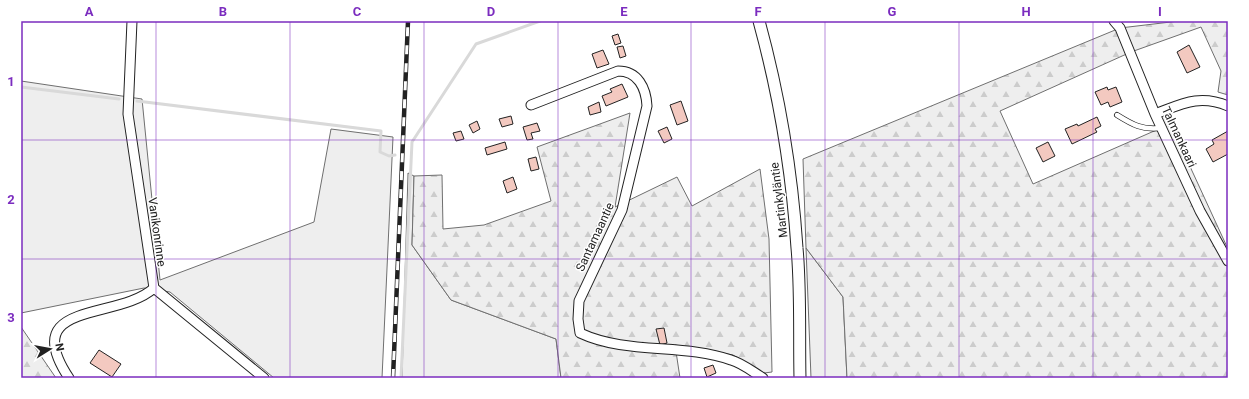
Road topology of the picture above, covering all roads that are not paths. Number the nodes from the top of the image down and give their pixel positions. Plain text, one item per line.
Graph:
1 (132, 21) edge
2 (759, 21) edge
3 (1114, 21) edge
4 (531, 105) dead end
5 (1228, 106) edge
6 (1155, 114) junction
7 (1117, 115) dead end
8 (1161, 128) junction
9 (1228, 261) edge
10 (154, 288) junction
11 (69, 378) edge
12 (264, 378) edge
13 (763, 378) edge
14 (800, 378) edge

1 - 10 street, Vanikonrinne
2 - 14 street, Martinkyläntie
3 - 6 street, Talmankaari
4 - 13 street, Santamaantie
5 - 6 street
6 - 8 street, Talmankaari
7 - 8 lane
8 - 9 street, Talmankaari
10 - 11 street
10 - 12 street

